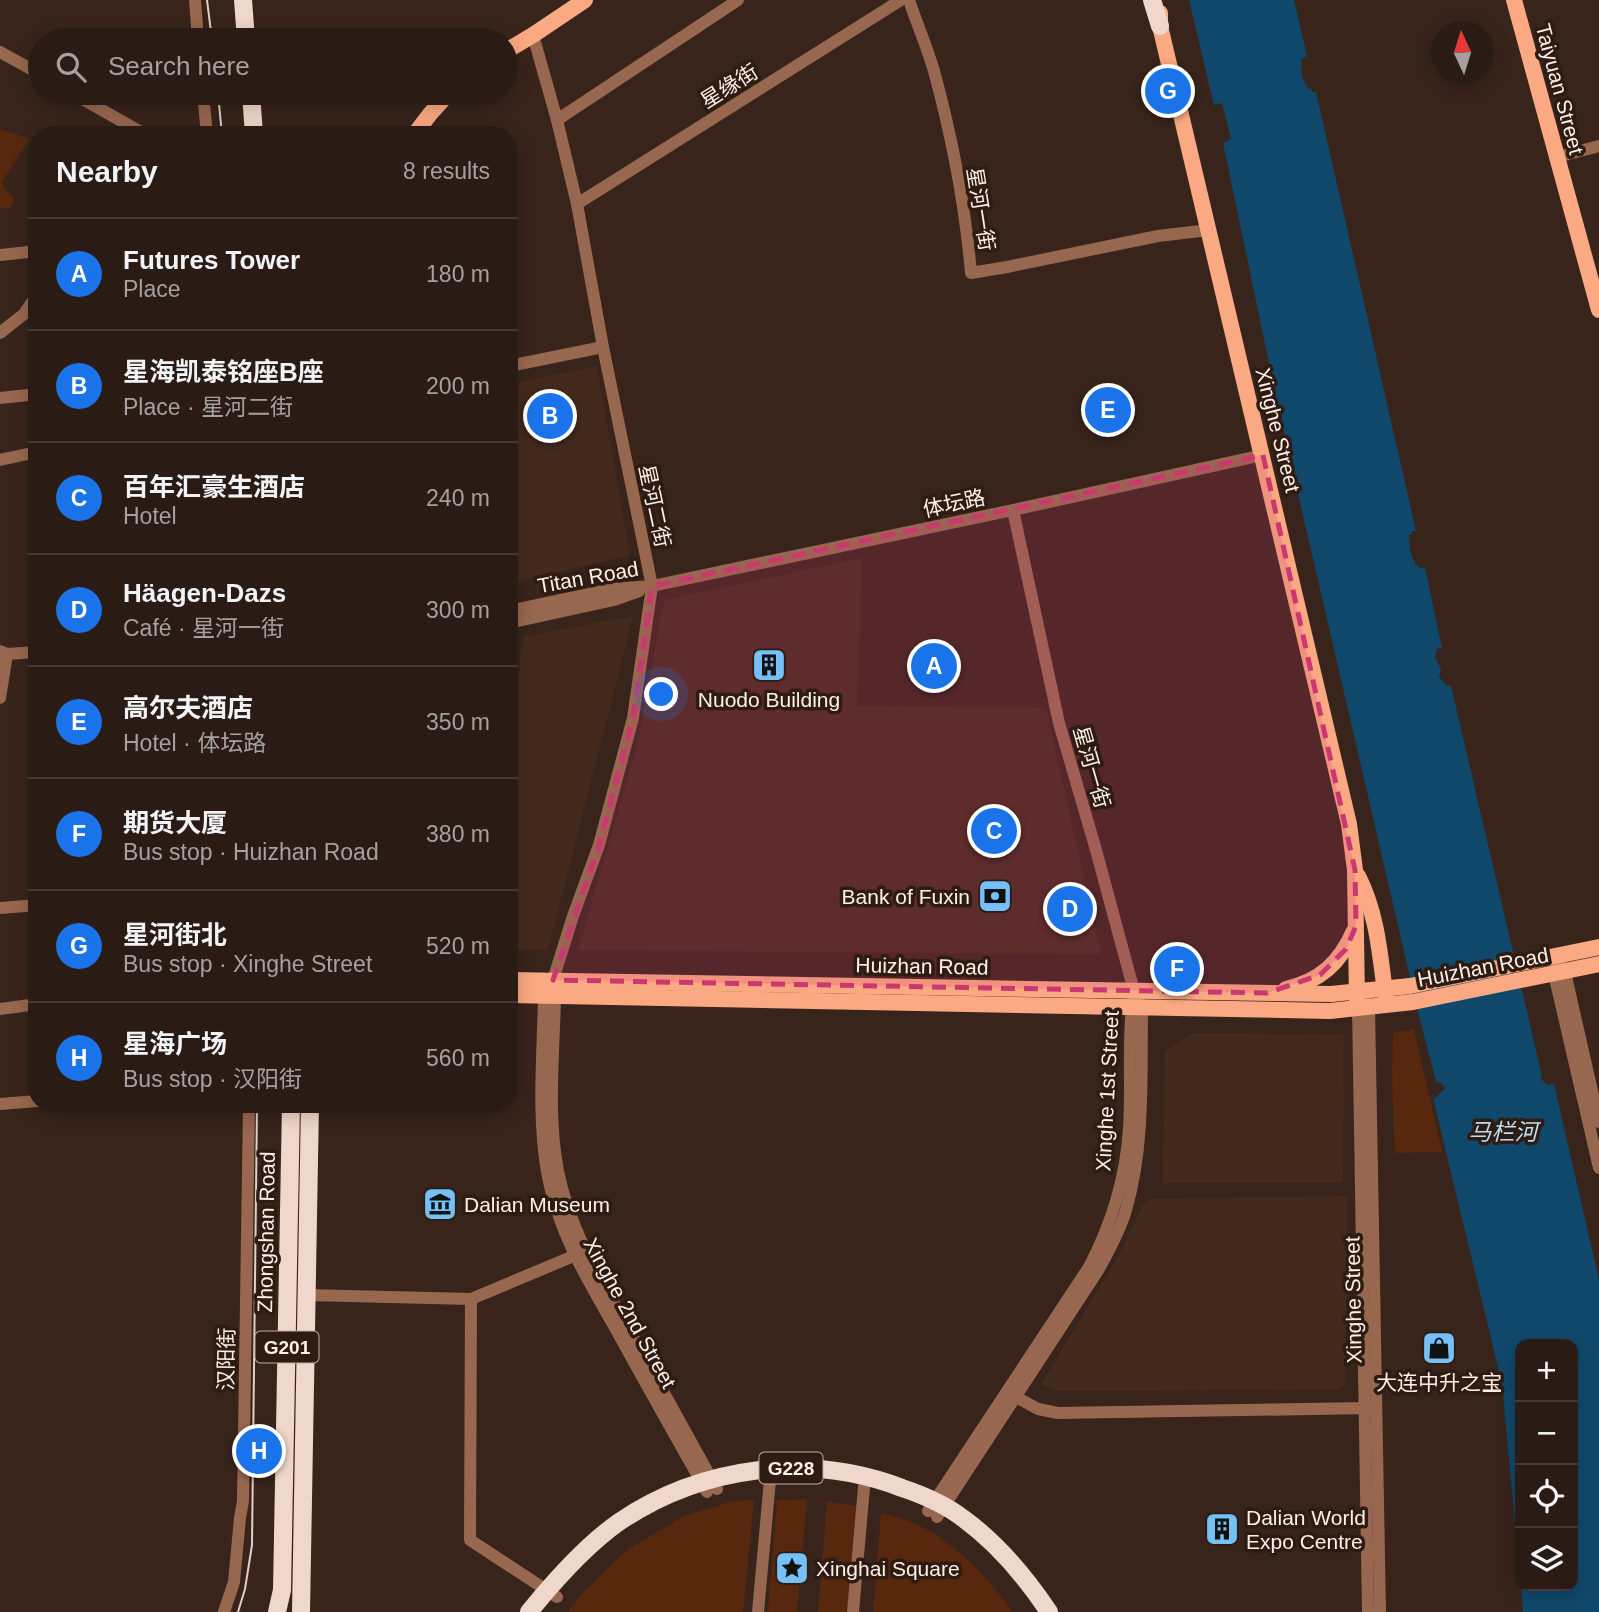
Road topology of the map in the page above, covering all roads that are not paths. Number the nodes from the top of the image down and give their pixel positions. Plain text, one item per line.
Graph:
1 (195, 0) edge
2 (243, 0) edge
3 (585, 0) edge
4 (738, 0) edge
5 (901, 0) edge
6 (909, 0) edge
7 (1153, 0) edge
8 (1160, 0) edge
9 (1514, 0) edge
10 (1525, 0) edge
11 (566, 7) edge
12 (1160, 26) junction
13 (197, 28) edge
14 (245, 28) edge
15 (533, 35) junction
16 (518, 44) edge
17 (0, 52) edge
18 (28, 68) edge
19 (93, 105) edge
20 (204, 105) edge
21 (252, 105) edge
22 (438, 105) edge
23 (557, 120) junction
24 (130, 126) edge
25 (206, 126) edge
26 (254, 126) edge
27 (421, 126) edge
28 (1599, 146) edge
29 (1562, 156) junction
30 (577, 204) junction
31 (1209, 230) junction
32 (28, 252) edge
33 (0, 255) edge
34 (1599, 269) edge
35 (28, 308) edge
36 (1599, 310) edge
37 (0, 333) edge
38 (603, 346) junction
39 (518, 364) edge
40 (28, 395) edge
41 (0, 398) edge
42 (28, 454) edge
43 (1263, 455) junction
44 (0, 460) edge
45 (1013, 510) junction
46 (652, 586) junction
47 (518, 609) edge
48 (518, 621) edge
49 (4, 652) edge
50 (28, 652) edge
51 (0, 698) edge
52 (1355, 870) junction
53 (28, 906) edge
54 (0, 908) edge
55 (1356, 926) junction
56 (1599, 947) edge
57 (1556, 957) junction
58 (1599, 964) edge
59 (1521, 972) junction
60 (1559, 973) junction
61 (518, 982) edge
62 (551, 991) junction
63 (1267, 993) junction
64 (518, 994) edge
65 (1386, 997) junction
66 (1136, 1002) junction
67 (1361, 1002) junction
68 (28, 1005) edge
69 (0, 1009) edge
70 (28, 1102) edge
71 (0, 1104) edge
72 (249, 1113) edge
73 (291, 1113) edge
74 (310, 1113) edge
75 (1599, 1122) edge
76 (1599, 1168) edge
77 (576, 1255) junction
78 (307, 1295) junction
79 (471, 1298) junction
80 (1016, 1397) junction
81 (1370, 1408) junction
82 (770, 1475) junction
83 (865, 1482) junction
84 (709, 1485) junction
85 (936, 1509) junction
86 (552, 1594) junction
87 (224, 1612) edge
88 (280, 1612) edge
89 (301, 1612) edge
90 (529, 1612) edge
91 (544, 1612) edge
92 (758, 1612) edge
93 (853, 1612) edge
94 (1036, 1612) edge
95 (1049, 1612) edge
96 (1368, 1612) edge
97 (1380, 1612) edge

1 - 13 street
2 - 14 highway
3 - 11 main road
4 - 23 street
5 - 30 street, 星缘街
6 - 31 street, 星河一街
7 - 12 highway
8 - 12 main road, Xinghe Street
9 - 29 main road, Taiyuan Street
10 - 29 main road, Taiyuan Street
11 - 15 main road
12 - 31 main road, Xinghe Street
15 - 16 main road
15 - 23 street, 星河二街
17 - 18 street
19 - 24 street
20 - 25 street
21 - 26 highway
22 - 27 main road
23 - 30 street, 星河二街
28 - 29 street
29 - 34 main road, Taiyuan Street
29 - 36 main road, Taiyuan Street
30 - 38 street, 星河二街
31 - 43 main road, Xinghe Street
32 - 33 street
35 - 37 street
38 - 39 street
38 - 46 street, 星河二街
40 - 41 street
42 - 44 street
43 - 45 street, 体坛路
43 - 52 main road, Xinghe Street
45 - 46 street, 体坛路
45 - 66 street, 星河一街
46 - 47 street, Titan Road
46 - 48 street, Titan Road
46 - 62 street, 星河二街
49 - 50 street
49 - 51 street
52 - 55 main road, Xinghe Street
52 - 65 main road, Xinghe Street
53 - 54 street
55 - 63 main road
55 - 67 main road, Xinghe Street
56 - 57 main road
57 - 59 main road, Huizhan Road
57 - 60 street, Huizhan Road
58 - 60 main road
59 - 60 main road, Huizhan Road
59 - 65 main road, Huizhan Road
60 - 75 street
60 - 76 street
61 - 62 main road, Huizhan Road
62 - 64 main road, Huizhan Road
62 - 66 main road, Huizhan Road
62 - 77 street, Xinghe 2nd Street
62 - 84 street, Xinghe 2nd Street
63 - 66 main road, Huizhan Road
63 - 67 main road, Huizhan Road
65 - 67 main road, Huizhan Road
66 - 67 main road, Huizhan Road
66 - 80 street, Xinghe 1st Street
66 - 85 street, Xinghe 1st Street
67 - 81 street, Xinghe Street
68 - 69 street
70 - 71 street
72 - 87 street, 汉阳街
73 - 88 highway, Zhongshan Road / G201
74 - 78 highway, Zhongshan Road / G201
77 - 79 street
77 - 84 street, Xinghe 2nd Street
78 - 79 street
78 - 89 highway, Zhongshan Road / G201
79 - 86 street
80 - 81 street
80 - 85 street, Xinghe 1st Street
81 - 96 street, Xinghe Street
81 - 97 street, Xinghe Street
82 - 83 highway, G228
82 - 84 highway, G228
82 - 92 street
83 - 85 highway, G228
83 - 93 street
84 - 86 highway, G228
85 - 94 highway, G228
85 - 95 highway, G228
86 - 90 highway, G228
86 - 91 highway, G228

